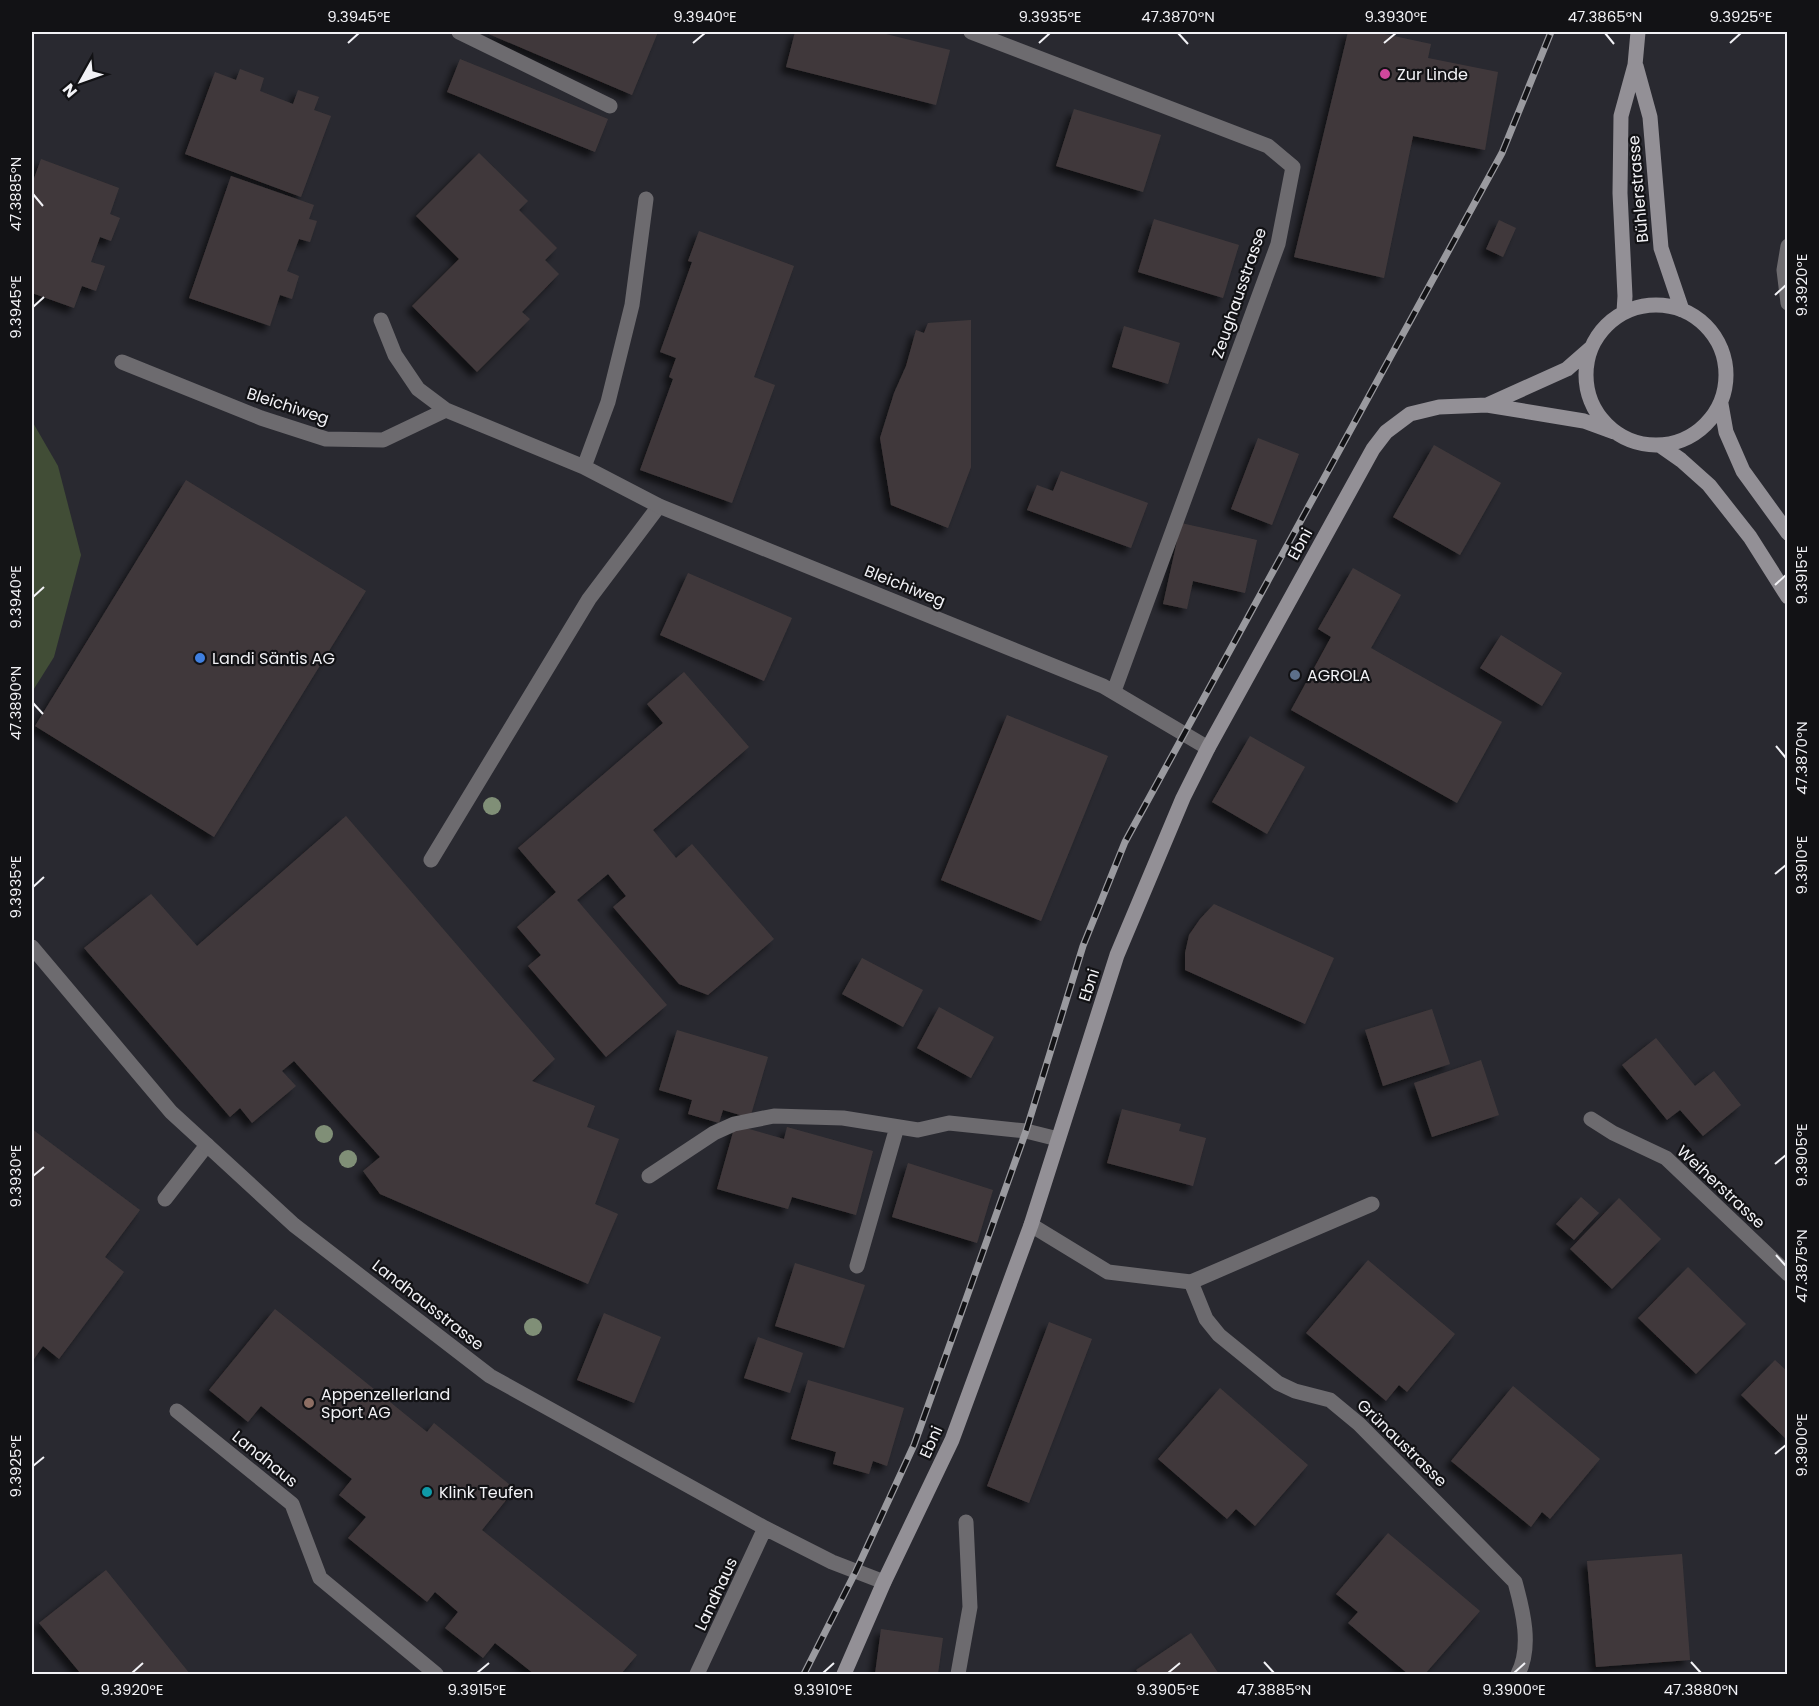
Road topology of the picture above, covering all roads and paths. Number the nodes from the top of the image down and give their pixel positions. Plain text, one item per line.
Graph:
1 (459, 32) edge
2 (971, 32) edge
3 (1638, 32) edge
4 (1635, 65) junction
5 (610, 106) dead end
6 (646, 199) dead end
7 (1788, 246) edge
8 (1788, 303) edge
9 (1682, 310) junction
10 (1624, 312) junction
11 (381, 320) dead end
12 (1591, 348) junction
13 (122, 362) dead end
14 (1720, 404) junction
15 (1487, 405) junction
16 (446, 410) junction
17 (1614, 432) junction
18 (1662, 446) junction
19 (584, 467) junction
20 (659, 506) junction
21 (1788, 533) edge
22 (1788, 597) edge
23 (1114, 691) junction
24 (1208, 748) junction
25 (431, 860) dead end
26 (32, 948) edge
27 (1591, 1119) dead end
28 (897, 1127) junction
29 (1058, 1139) junction
30 (207, 1145) junction
31 (649, 1176) dead end
32 (165, 1198) dead end
33 (1372, 1204) dead end
34 (1031, 1225) junction
35 (857, 1266) dead end
36 (1788, 1274) edge
37 (1191, 1282) junction
38 (177, 1411) dead end
39 (966, 1522) dead end
40 (765, 1528) junction
41 (884, 1582) junction
42 (436, 1674) edge
43 (698, 1674) edge
44 (844, 1674) edge
45 (958, 1674) edge
46 (1518, 1674) edge

1 - 5 street
2 - 23 street, Zeughausstrasse
3 - 4 main road, Bühlerstrasse
4 - 9 main road, Bühlerstrasse
4 - 10 main road, Bühlerstrasse
6 - 19 street
7 - 8 street
9 - 10 main road
9 - 14 main road
10 - 12 main road
11 - 16 street, Bleichiweg
12 - 15 main road, Ebni
12 - 17 main road
13 - 16 street, Bleichiweg
14 - 18 main road
14 - 21 main road
15 - 17 main road, Ebni
15 - 24 main road, Ebni
16 - 19 street, Bleichiweg
17 - 18 main road
18 - 22 main road
19 - 20 street, Bleichiweg
20 - 23 street, Bleichiweg
20 - 25 street
23 - 24 street, Bleichiweg
24 - 29 main road, Ebni
26 - 30 street, Landhausstrasse
27 - 36 street, Weiherstrasse
28 - 29 street
28 - 31 street
28 - 35 street
29 - 34 main road, Ebni
30 - 32 street
30 - 40 street, Landhausstrasse
33 - 37 street
34 - 37 street
34 - 41 main road, Ebni
37 - 46 street, Grünaustrasse
38 - 42 street, Landhaus
39 - 45 street
40 - 41 street, Landhausstrasse
40 - 43 street, Landhaus
41 - 44 main road, Ebni

